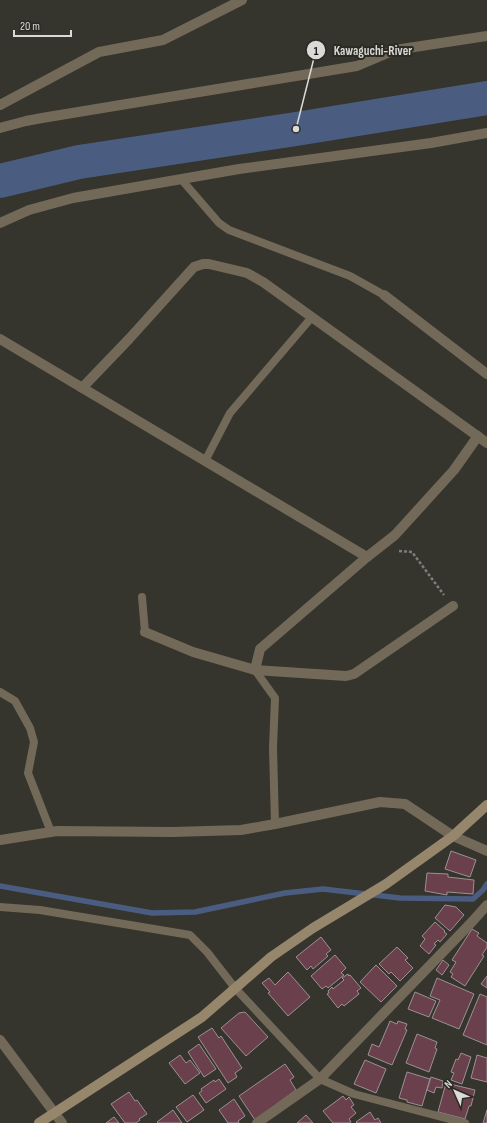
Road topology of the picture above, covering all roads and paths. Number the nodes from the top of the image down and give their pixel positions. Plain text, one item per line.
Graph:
1 (242, 0) edge
2 (487, 36) edge
3 (0, 105) edge
4 (0, 128) edge
5 (487, 133) edge
6 (181, 179) junction
7 (0, 223) edge
8 (384, 295) joint
9 (312, 317) junction
10 (0, 339) edge
11 (487, 374) edge
12 (82, 388) junction
13 (478, 436) junction
14 (487, 442) edge
15 (205, 461) junction
16 (376, 549) junction
17 (367, 557) junction
18 (142, 597) dead end
19 (452, 606) joint
20 (145, 632) joint
21 (255, 670) junction
22 (0, 692) edge
23 (487, 805) edge
24 (275, 824) junction
25 (51, 832) junction
26 (453, 836) junction
27 (0, 840) edge
28 (487, 851) edge
29 (487, 905) edge
30 (0, 907) edge
31 (235, 988) junction
32 (0, 1040) edge
33 (320, 1079) junction
34 (54, 1113) junction
35 (39, 1123) edge
36 (62, 1123) edge
37 (258, 1123) edge
38 (465, 1123) edge

1 - 3 street
2 - 4 street
5 - 6 street
6 - 7 street
6 - 8 lane
8 - 11 street
9 - 12 street
9 - 13 street
9 - 15 lane
10 - 12 street
12 - 15 street
13 - 14 street
13 - 16 street
15 - 17 street
16 - 17 street
16 - 19 path
17 - 21 street
18 - 20 lane
19 - 21 street
20 - 21 street
21 - 24 lane
22 - 25 lane
23 - 26 street
24 - 25 street
24 - 26 street
25 - 27 street
26 - 28 street
26 - 31 street
29 - 33 street
30 - 31 lane
31 - 33 lane
31 - 34 street
32 - 34 street
33 - 37 street
33 - 38 lane
34 - 35 street
34 - 36 street

